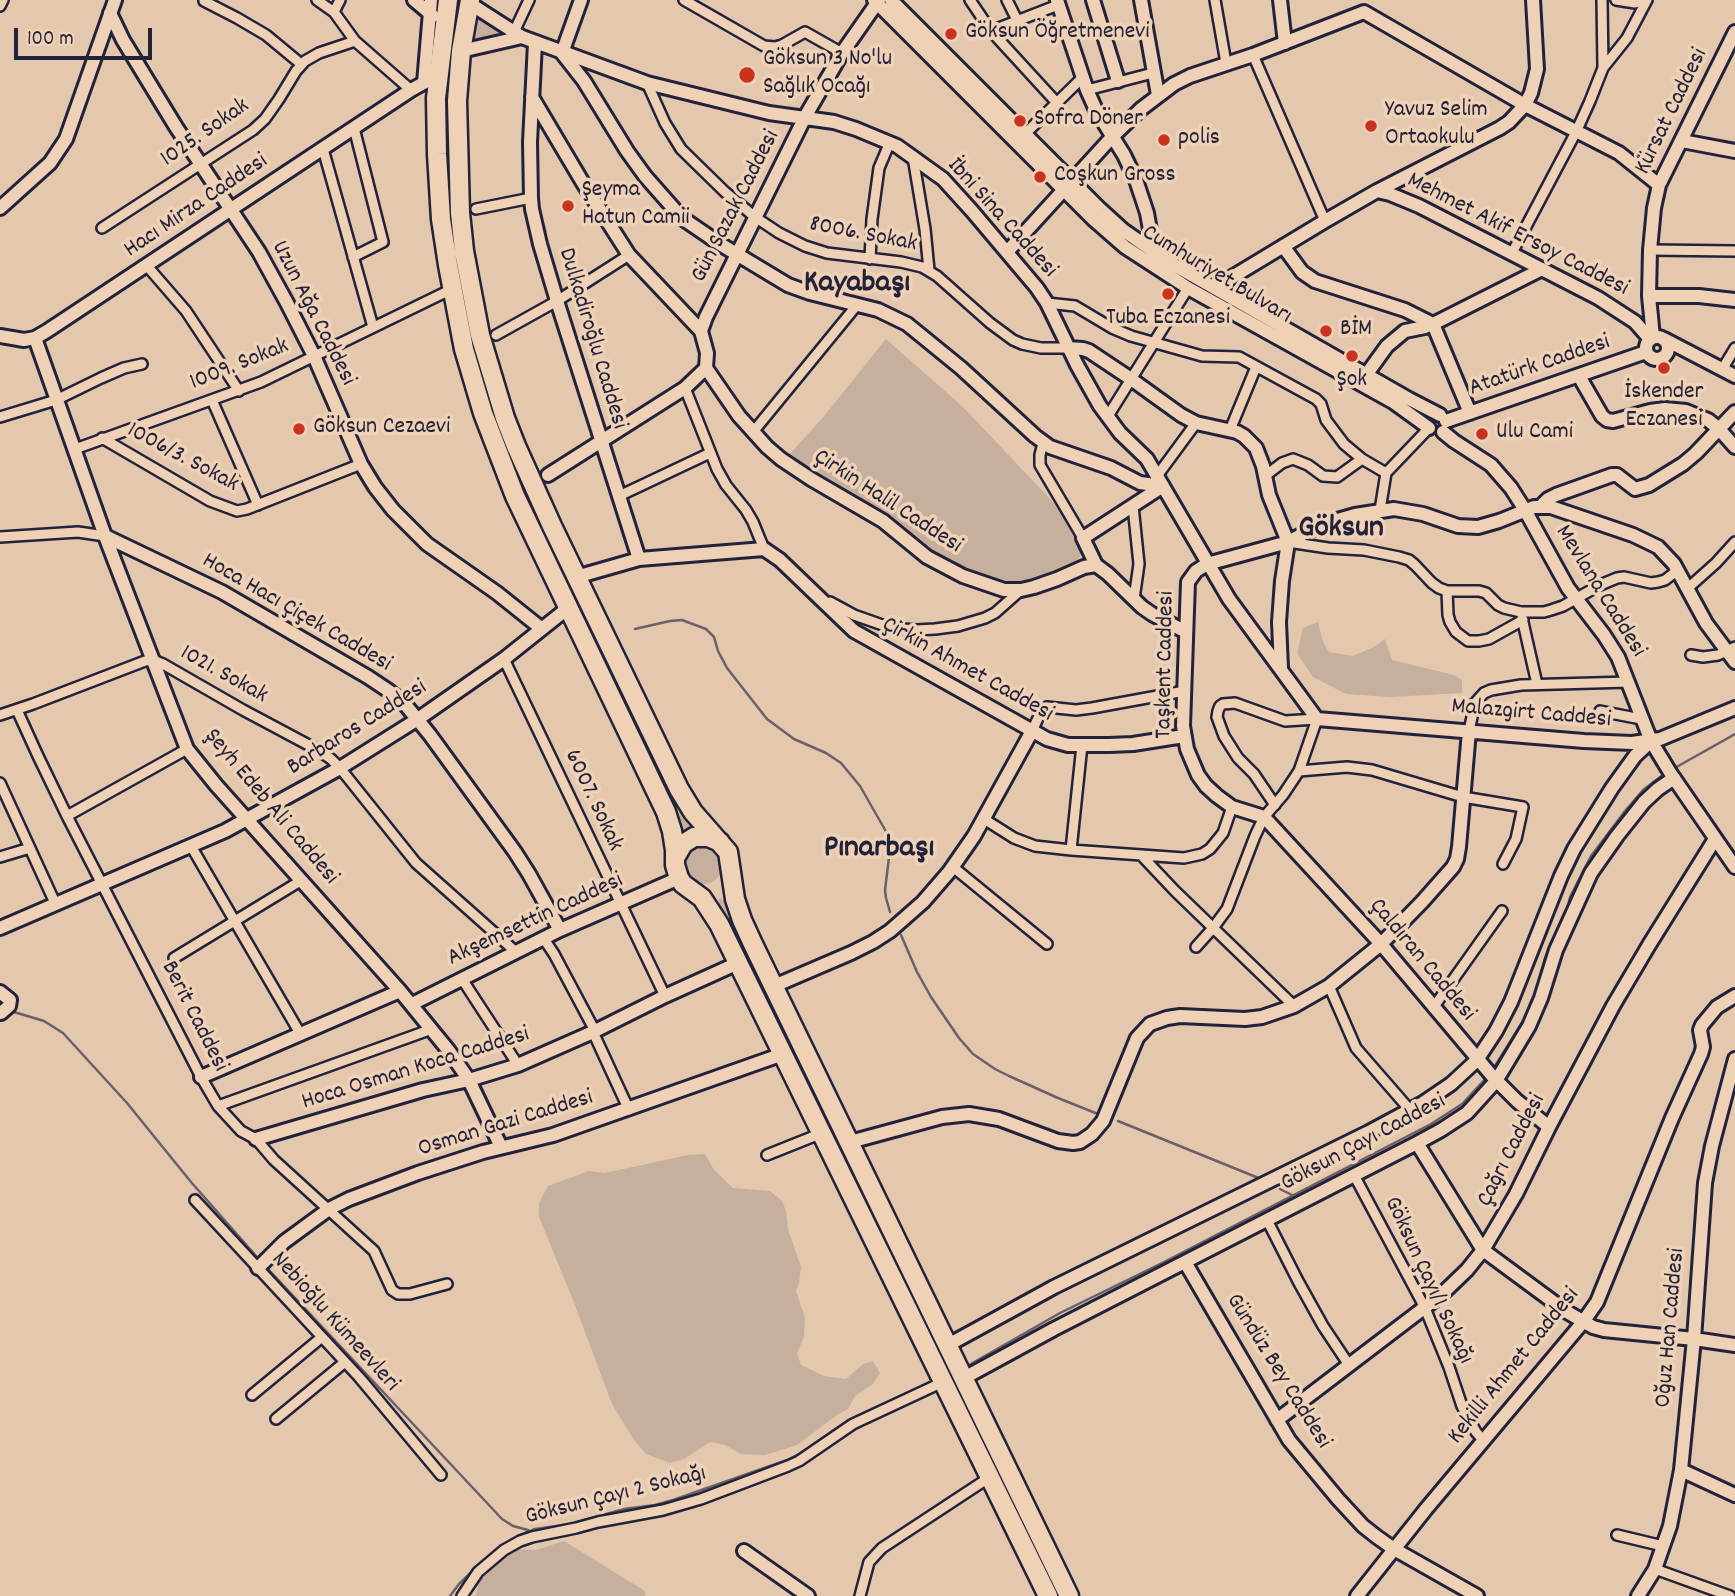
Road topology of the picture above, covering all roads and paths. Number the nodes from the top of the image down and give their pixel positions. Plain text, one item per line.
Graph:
1 (3, 0) edge
2 (115, 0) edge
3 (317, 0) edge
4 (340, 0) edge
5 (414, 0) edge
6 (448, 0) edge
7 (529, 0) edge
8 (581, 0) edge
9 (684, 0) edge
10 (891, 0) edge
11 (970, 0) edge
12 (1007, 0) edge
13 (1093, 0) edge
14 (1141, 0) edge
15 (1215, 0) edge
16 (1280, 0) edge
17 (1533, 0) edge
18 (1602, 0) edge
19 (1616, 0) edge
20 (1646, 0) edge
21 (204, 1) edge
22 (877, 1) edge
23 (469, 2) edge
24 (1058, 2) edge
25 (0, 6) edge
26 (431, 6) edge
27 (1365, 6) edge
28 (334, 12) junction
29 (110, 13) junction
30 (1017, 20) junction
31 (444, 25) junction
32 (991, 31) junction
33 (1735, 34) edge
34 (518, 35) junction
35 (355, 41) junction
36 (535, 43) junction
37 (1285, 43) junction
38 (461, 51) junction
39 (562, 53) junction
40 (842, 53) junction
41 (1253, 55) junction
42 (1226, 63) junction
43 (301, 64) junction
44 (1603, 68) junction
45 (1153, 74) junction
46 (431, 79) junction
47 (1118, 81) junction
48 (647, 83) junction
49 (1084, 84) junction
50 (411, 90) junction
51 (1157, 95) junction
52 (532, 97) junction
53 (436, 98) junction
54 (1057, 103) junction
55 (1525, 105) junction
56 (805, 117) junction
57 (354, 128) junction
58 (1576, 132) junction
59 (1025, 134) junction
60 (1112, 137) junction
61 (1682, 141) junction
62 (890, 142) junction
63 (323, 149) junction
64 (1735, 151) edge
65 (913, 157) junction
66 (201, 164) junction
67 (1068, 185) junction
68 (1659, 185) junction
69 (1377, 191) junction
70 (531, 198) junction
71 (0, 208) edge
72 (476, 209) dead end
73 (231, 210) junction
74 (755, 217) junction
75 (1325, 220) junction
76 (102, 228) dead end
77 (1283, 246) junction
78 (1650, 250) junction
79 (1735, 251) edge
80 (1007, 252) junction
81 (1154, 252) junction
82 (1512, 253) junction
83 (736, 254) junction
84 (629, 255) junction
85 (353, 257) junction
86 (870, 258) junction
87 (146, 266) junction
88 (1542, 269) junction
89 (929, 270) junction
90 (1188, 288) junction
91 (1214, 288) junction
92 (452, 289) junction
93 (1649, 296) junction
94 (1735, 300) edge
95 (557, 301) junction
96 (1047, 303) junction
97 (857, 305) junction
98 (1433, 324) junction
99 (373, 327) junction
100 (701, 331) junction
101 (496, 335) dead end
102 (0, 336) edge
103 (34, 338) junction
104 (1653, 342) junction
105 (1154, 343) junction
106 (1068, 348) junction
107 (1735, 348) edge
108 (1692, 354) junction
109 (314, 356) junction
110 (1666, 356) junction
111 (142, 364) dead end
112 (1256, 367) junction
113 (706, 368) junction
114 (1723, 368) junction
115 (1366, 375) junction
116 (1579, 376) junction
117 (1735, 376) edge
118 (1131, 379) junction
119 (685, 388) junction
120 (239, 391) junction
121 (57, 400) junction
122 (212, 400) junction
123 (1735, 412) edge
124 (1469, 413) junction
125 (1108, 416) junction
126 (0, 417) edge
127 (1196, 423) junction
128 (1443, 423) junction
129 (1429, 428) junction
130 (1719, 429) junction
131 (1230, 430) junction
132 (753, 432) junction
133 (102, 438) junction
134 (601, 442) junction
135 (1043, 443) junction
136 (1735, 447) edge
137 (75, 449) junction
138 (710, 453) junction
139 (1362, 458) junction
140 (361, 464) junction
141 (1386, 473) junction
142 (548, 475) dead end
143 (1265, 477) junction
144 (1160, 481) junction
145 (620, 496) junction
146 (258, 505) junction
147 (1133, 506) junction
148 (1541, 506) junction
149 (1380, 510) junction
150 (1525, 510) junction
151 (0, 537) edge
152 (105, 537) junction
153 (1083, 538) junction
154 (1288, 542) junction
155 (1735, 542) edge
156 (764, 549) junction
157 (639, 559) junction
158 (1207, 564) junction
159 (1096, 565) junction
160 (1678, 570) junction
161 (576, 577) junction
162 (1688, 588) junction
163 (1021, 590) junction
164 (1447, 591) junction
165 (813, 593) junction
166 (1134, 599) junction
167 (1576, 599) junction
168 (568, 608) junction
169 (1522, 616) junction
170 (542, 629) junction
171 (1186, 632) junction
172 (1733, 653) edge
173 (1690, 655) dead end
174 (504, 659) junction
175 (153, 660) junction
176 (1281, 668) junction
177 (1629, 682) junction
178 (1537, 684) junction
179 (1185, 691) junction
180 (1735, 708) edge
181 (18, 710) junction
182 (1600, 711) dead end
183 (0, 715) edge
184 (418, 719) junction
185 (1317, 719) junction
186 (1641, 719) junction
187 (1032, 731) junction
188 (1469, 731) junction
189 (1184, 736) junction
190 (1082, 745) junction
191 (1654, 746) junction
192 (187, 749) junction
193 (340, 768) junction
194 (1299, 771) junction
195 (1673, 776) junction
196 (0, 783) edge
197 (1463, 797) junction
198 (1275, 805) junction
199 (1232, 807) junction
200 (67, 816) junction
201 (1265, 817) junction
202 (984, 819) junction
203 (248, 820) junction
204 (1716, 839) junction
205 (720, 842) junction
206 (191, 846) junction
207 (30, 848) junction
208 (1071, 850) junction
209 (1141, 855) junction
210 (0, 857) edge
211 (676, 858) junction
212 (1503, 863) dead end
213 (953, 867) junction
214 (1735, 867) edge
215 (730, 869) junction
216 (679, 878) junction
217 (302, 880) junction
218 (104, 885) junction
219 (694, 891) junction
220 (620, 904) junction
221 (56, 905) junction
222 (1502, 911) dead end
223 (235, 921) junction
224 (1213, 928) junction
225 (0, 929) edge
226 (560, 930) junction
227 (544, 939) junction
228 (1047, 944) dead end
229 (1381, 944) junction
230 (1196, 947) dead end
231 (516, 952) junction
232 (174, 958) dead end
233 (738, 963) junction
234 (462, 979) junction
235 (774, 986) junction
236 (1329, 986) junction
237 (400, 991) junction
238 (0, 992) edge
239 (664, 996) junction
240 (1735, 996) edge
241 (412, 1004) junction
242 (1294, 1006) junction
243 (1433, 1008) junction
244 (1, 1013) edge
245 (432, 1029) junction
246 (594, 1031) junction
247 (300, 1035) junction
248 (783, 1054) junction
249 (1735, 1059) edge
250 (1480, 1062) junction
251 (518, 1065) junction
252 (201, 1077) junction
253 (1494, 1079) junction
254 (469, 1080) junction
255 (218, 1107) junction
256 (629, 1110) junction
257 (1410, 1110) junction
258 (1549, 1127) junction
259 (822, 1133) junction
260 (256, 1139) junction
261 (850, 1142) junction
262 (1417, 1143) junction
263 (501, 1147) junction
264 (767, 1155) dead end
265 (1354, 1175) junction
266 (195, 1200) dead end
267 (329, 1209) junction
268 (1267, 1220) junction
269 (1483, 1250) junction
270 (1185, 1262) junction
271 (258, 1268) junction
272 (447, 1283) dead end
273 (1425, 1308) junction
274 (1583, 1322) junction
275 (322, 1337) junction
276 (1694, 1339) junction
277 (948, 1345) junction
278 (1735, 1345) edge
279 (345, 1362) junction
280 (1349, 1365) junction
281 (964, 1378) junction
282 (943, 1382) junction
283 (252, 1395) dead end
284 (276, 1419) dead end
285 (1277, 1420) junction
286 (1484, 1441) junction
287 (1681, 1470) junction
288 (441, 1475) dead end
289 (990, 1478) junction
290 (1735, 1495) edge
291 (1617, 1535) dead end
292 (1663, 1546) junction
293 (1394, 1549) junction
294 (744, 1551) dead end
295 (1655, 1569) junction
296 (462, 1596) edge
297 (808, 1596) edge
298 (860, 1596) edge
299 (1048, 1596) edge
300 (1069, 1596) edge
301 (1357, 1596) edge
302 (1477, 1596) edge
303 (1638, 1596) edge
304 (1730, 1596) edge

1 - 25 street
2 - 29 street
3 - 28 street
4 - 28 street
5 - 26 street
6 - 31 highway
7 - 34 street
8 - 39 street
9 - 40 street
10 - 59 street
11 - 32 street
12 - 30 street
13 - 47 street
14 - 45 street
15 - 42 street
16 - 37 street
17 - 55 street
18 - 44 street
19 - 20 street
20 - 44 street
21 - 43 street
22 - 40 street, Gün Sazak Caddesi
22 - 67 street
23 - 34 street, İbni Sina Caddesi
23 - 38 highway
24 - 30 street
24 - 49 street
26 - 31 street
26 - 46 street
27 - 37 street
27 - 55 street
28 - 35 street
29 - 66 street, Uzun Ağa Caddesi
29 - 71 street
30 - 32 street
31 - 46 highway
32 - 54 street
33 - 61 street, Kürsat Caddesi
34 - 36 street, İbni Sina Caddesi
34 - 38 street
35 - 43 street
35 - 50 street
36 - 39 street, İbni Sina Caddesi
36 - 52 street, Dulkadiroğlu Caddesi
37 - 41 street
38 - 161 highway
39 - 48 street, İbni Sina Caddesi
39 - 83 street
40 - 56 street, Gün Sazak Caddesi
41 - 42 street
41 - 75 street
42 - 51 street
43 - 66 street, 1025. Sokak
44 - 58 street
45 - 47 street
45 - 51 street
46 - 50 street, Hacı Mirza Caddesi
46 - 53 highway
47 - 49 street
48 - 56 street, İbni Sina Caddesi
48 - 74 street, 8006. Sokak
49 - 54 street
49 - 60 street
50 - 53 street
50 - 57 street, Hacı Mirza Caddesi
51 - 60 street
52 - 70 street, Dulkadiroğlu Caddesi
52 - 84 street
53 - 92 highway
54 - 59 street
55 - 58 street
55 - 69 street
56 - 62 street, İbni Sina Caddesi
56 - 74 street, Gün Sazak Caddesi
57 - 63 street, Hacı Mirza Caddesi
57 - 85 street
58 - 68 street
58 - 82 street
59 - 67 street
60 - 67 street
60 - 81 street
61 - 64 street
61 - 68 street, Kürsat Caddesi
62 - 65 street, İbni Sina Caddesi
62 - 86 street
63 - 73 street, Hacı Mirza Caddesi
63 - 85 street
65 - 80 street, İbni Sina Caddesi
65 - 89 street
66 - 73 street, Uzun Ağa Caddesi
66 - 76 street, 1025. Sokak
67 - 80 street
67 - 81 street, Cumhuriyet Bulvarı
67 - 90 street, Cumhuriyet Bulvarı
68 - 78 street, Kürsat Caddesi
69 - 75 street, Mehmet Akif Ersoy Caddesi
69 - 82 street, Mehmet Akif Ersoy Caddesi
70 - 72 street
70 - 95 street, Dulkadiroğlu Caddesi
73 - 87 street, Hacı Mirza Caddesi
73 - 109 street, Uzun Ağa Caddesi
74 - 83 street, Gün Sazak Caddesi
74 - 86 street, 8006. Sokak
75 - 77 street, Mehmet Akif Ersoy Caddesi
77 - 91 street, Mehmet Akif Ersoy Caddesi
77 - 98 street
78 - 79 street
78 - 93 street, Kürsat Caddesi
80 - 96 street, İbni Sina Caddesi
81 - 91 street, Cumhuriyet Bulvarı
82 - 88 street, Mehmet Akif Ersoy Caddesi
83 - 97 street
83 - 100 street, Gün Sazak Caddesi
84 - 95 street
84 - 100 street
85 - 99 street
86 - 89 street, 8006. Sokak
87 - 103 street, Hacı Mirza Caddesi
87 - 120 street
88 - 98 street
88 - 104 street, Mehmet Akif Ersoy Caddesi
89 - 106 street, 8006. Sokak
90 - 105 street
90 - 129 street, Cumhuriyet Bulvarı
91 - 115 street, Cumhuriyet Bulvarı
92 - 99 street, 1009. Sokak
92 - 168 highway
93 - 94 street
93 - 104 street, Kürsat Caddesi
95 - 101 street
95 - 134 street, Dulkadiroğlu Caddesi
96 - 105 street
96 - 106 street, İbni Sina Caddesi
97 - 132 street
97 - 135 street
98 - 115 street
98 - 124 street
99 - 109 street, 1009. Sokak
100 - 113 street
102 - 103 street
103 - 121 street, Şeyh Edeb Ali Caddesi
104 - 108 street, Atatürk Caddesi
104 - 110 street
104 - 110 street, Atatürk Caddesi
104 - 116 street, Atatürk Caddesi
105 - 112 street
105 - 118 street
106 - 118 street
106 - 125 street, İbni Sina Caddesi
107 - 114 street
108 - 110 street, Atatürk Caddesi
108 - 114 street, Atatürk Caddesi
109 - 120 street, 1009. Sokak
109 - 140 street, Uzun Ağa Caddesi
111 - 121 street
112 - 131 street
112 - 139 street
113 - 119 street
113 - 132 street, Çirkin Halil Caddesi
114 - 117 street, Atatürk Caddesi
115 - 128 street, Cumhuriyet Bulvarı
116 - 124 street, Atatürk Caddesi
116 - 130 street
118 - 125 street
118 - 127 street
119 - 134 street
119 - 138 street
120 - 122 street, 1009. Sokak
121 - 126 street
121 - 137 street, Şeyh Edeb Ali Caddesi
122 - 133 street, 1009. Sokak
122 - 146 street
123 - 130 street
124 - 128 street, Atatürk Caddesi
125 - 144 street, İbni Sina Caddesi
127 - 131 street
127 - 144 street
128 - 129 street, Cumhuriyet Bulvarı
128 - 150 street, Mevlana Caddesi
129 - 141 street
130 - 136 street
130 - 148 street
131 - 143 street
132 - 163 street, Çirkin Halil Caddesi
133 - 137 street, 1009. Sokak
133 - 146 street, 1006/3. Sokak
134 - 142 street
134 - 145 street, Dulkadiroğlu Caddesi
135 - 144 street
135 - 153 street
137 - 152 street, Şeyh Edeb Ali Caddesi
138 - 145 street
138 - 156 street
139 - 141 street
139 - 143 street
140 - 146 street, 1006/3. Sokak
140 - 170 street, Uzun Ağa Caddesi
141 - 149 street
143 - 154 street
144 - 147 street
144 - 158 street, İbni Sina Caddesi
145 - 157 street, Dulkadiroğlu Caddesi
147 - 153 street
147 - 166 street
148 - 150 street
148 - 160 street
149 - 150 street
149 - 154 street
150 - 167 street, Mevlana Caddesi
151 - 152 street
152 - 175 street, Şeyh Edeb Ali Caddesi
152 - 184 street, Hoca Hacı Çiçek Caddesi
153 - 159 street
154 - 158 street
154 - 164 street
154 - 176 street
155 - 162 street
156 - 157 street
156 - 165 street, Çirkin Ahmet Caddesi
157 - 161 street
158 - 171 street, Taşkent Caddesi
158 - 176 street, İbni Sina Caddesi
159 - 163 street, Çirkin Halil Caddesi
159 - 166 street
160 - 162 street
160 - 167 street
161 - 205 highway
162 - 172 street
163 - 165 street
164 - 169 street
164 - 169 street
165 - 187 street, Çirkin Ahmet Caddesi
166 - 171 street
167 - 169 street
167 - 177 street, Mevlana Caddesi
168 - 170 street, Barbaros Caddesi
168 - 211 highway
169 - 178 street
170 - 174 street, Barbaros Caddesi
171 - 179 street, Taşkent Caddesi
172 - 173 street
174 - 184 street, Barbaros Caddesi
174 - 220 street, 6007. Sokak
175 - 181 street, 1021. Sokak
175 - 192 street, Şeyh Edeb Ali Caddesi
175 - 193 street, 1021. Sokak
176 - 185 street, İbni Sina Caddesi
177 - 178 street
177 - 186 street, Mevlana Caddesi
178 - 188 street
179 - 187 street
179 - 189 street, Taşkent Caddesi
180 - 191 street, Malazgirt Caddesi
181 - 183 street, 1021. Sokak
181 - 200 street, Berit Caddesi
182 - 186 street
184 - 193 street, Barbaros Caddesi
184 - 226 street, Hoca Hacı Çiçek Caddesi
185 - 188 street, Malazgirt Caddesi
185 - 194 street
185 - 198 street
186 - 191 street, Mevlana Caddesi
187 - 190 street, Çirkin Ahmet Caddesi
187 - 202 street
188 - 191 street, Malazgirt Caddesi
188 - 197 street
189 - 190 street, Çirkin Ahmet Caddesi
189 - 199 street, Taşkent Caddesi
190 - 208 street
191 - 195 street, Mevlana Caddesi
191 - 250 street, Göksun Çayı Caddesi
192 - 200 street
192 - 203 street, Şeyh Edeb Ali Caddesi
193 - 203 street, Barbaros Caddesi
193 - 231 street, 1021. Sokak
194 - 197 street
194 - 198 street
195 - 204 street, Mevlana Caddesi
195 - 253 street, Göksun Çayı Caddesi
196 - 207 street
197 - 212 street
197 - 229 street
198 - 201 street
199 - 201 street, Taşkent Caddesi
199 - 209 street
200 - 218 street, Berit Caddesi
201 - 224 street
201 - 229 street, Çaldıran Caddesi
202 - 208 street
202 - 213 street
203 - 206 street, Barbaros Caddesi
203 - 217 street, Şeyh Edeb Ali Caddesi
204 - 214 street, Mevlana Caddesi
204 - 258 street, Çağrı Caddesi
205 - 211 highway
205 - 215 highway
206 - 218 street, Barbaros Caddesi
206 - 223 street
207 - 210 street
207 - 221 street
208 - 209 street
209 - 224 street
211 - 216 highway
213 - 228 street
213 - 235 street
215 - 219 highway
215 - 235 highway
216 - 219 highway
216 - 220 street, Akşemsettin Caddesi
217 - 223 street
217 - 237 street, Şeyh Edeb Ali Caddesi
218 - 221 street, Barbaros Caddesi
218 - 252 street, Berit Caddesi
219 - 233 highway
220 - 226 street, Akşemsettin Caddesi
220 - 239 street, 6007. Sokak
221 - 225 street, Barbaros Caddesi
222 - 243 street
223 - 232 street
223 - 247 street
224 - 230 street
224 - 242 street
226 - 227 street, Akşemsettin Caddesi
227 - 231 street, Akşemsettin Caddesi
227 - 246 street
229 - 236 street
229 - 243 street, Çaldıran Caddesi
231 - 234 street, Akşemsettin Caddesi
233 - 239 street, Hoca Osman Koca Caddesi
233 - 248 highway
234 - 241 street, Akşemsettin Caddesi
234 - 251 street
235 - 261 highway
236 - 242 street
236 - 257 street
237 - 241 street, Şeyh Edeb Ali Caddesi
237 - 247 street
238 - 244 street
239 - 246 street, Hoca Osman Koca Caddesi
240 - 274 street, Kekilli Ahmet Caddesi
241 - 245 street, Şeyh Edeb Ali Caddesi
242 - 261 street
243 - 250 street, Çaldıran Caddesi
245 - 254 street, Şeyh Edeb Ali Caddesi
245 - 255 street
246 - 251 street, Hoca Osman Koca Caddesi
246 - 256 street
247 - 252 street
248 - 256 street, Osman Gazi Caddesi
248 - 259 highway
249 - 276 street, Oğuz Han Caddesi
250 - 253 street, Çaldıran Caddesi
250 - 257 street, Göksun Çayı Caddesi
251 - 254 street, Hoca Osman Koca Caddesi
252 - 255 street, Berit Caddesi
253 - 258 street, Çaldıran Caddesi
253 - 262 street, Göksun Çayı Caddesi
254 - 260 street, Hoca Osman Koca Caddesi
254 - 263 street, Şeyh Edeb Ali Caddesi
255 - 260 street, Berit Caddesi
256 - 263 street, Osman Gazi Caddesi
257 - 277 street, Göksun Çayı Caddesi
258 - 269 street, Çağrı Caddesi
259 - 264 street
259 - 282 highway
260 - 267 street, Berit Caddesi
261 - 277 highway
262 - 265 street, Göksun Çayı Caddesi
262 - 269 street
263 - 267 street, Osman Gazi Caddesi
265 - 268 street, Göksun Çayı Caddesi
265 - 273 street, Göksun Çayı/1 Sokağı
266 - 271 street, Nebioğlu Kümeevleri
267 - 271 street, Osman Gazi Caddesi
267 - 272 street, Berit Caddesi
268 - 270 street, Göksun Çayı Caddesi
268 - 280 street
269 - 273 street, Çağrı Caddesi
269 - 274 street
270 - 281 street, Göksun Çayı Caddesi
270 - 285 street, Gündüz Bey Caddesi
271 - 275 street, Nebioğlu Kümeevleri
273 - 280 street, Çağrı Caddesi
273 - 286 street, Göksun Çayı/1 Sokağı
274 - 276 street
274 - 286 street, Kekilli Ahmet Caddesi
275 - 279 street, Nebioğlu Kümeevleri
275 - 283 street
276 - 278 street
276 - 287 street, Oğuz Han Caddesi
277 - 281 highway
279 - 284 street
279 - 288 street, Nebioğlu Kümeevleri
280 - 285 street, Çağrı Caddesi
281 - 300 highway
282 - 289 highway
282 - 296 street, Göksun Çayı 2 Sokağı
285 - 293 street, Gündüz Bey Caddesi
286 - 293 street, Kekilli Ahmet Caddesi
287 - 290 street
287 - 292 street, Oğuz Han Caddesi
289 - 298 street
289 - 299 highway
291 - 292 street
292 - 295 street, Oğuz Han Caddesi
293 - 301 street, Kekilli Ahmet Caddesi
293 - 302 street, Gündüz Bey Caddesi
294 - 297 street
295 - 303 street, Oğuz Han Caddesi
295 - 304 street

